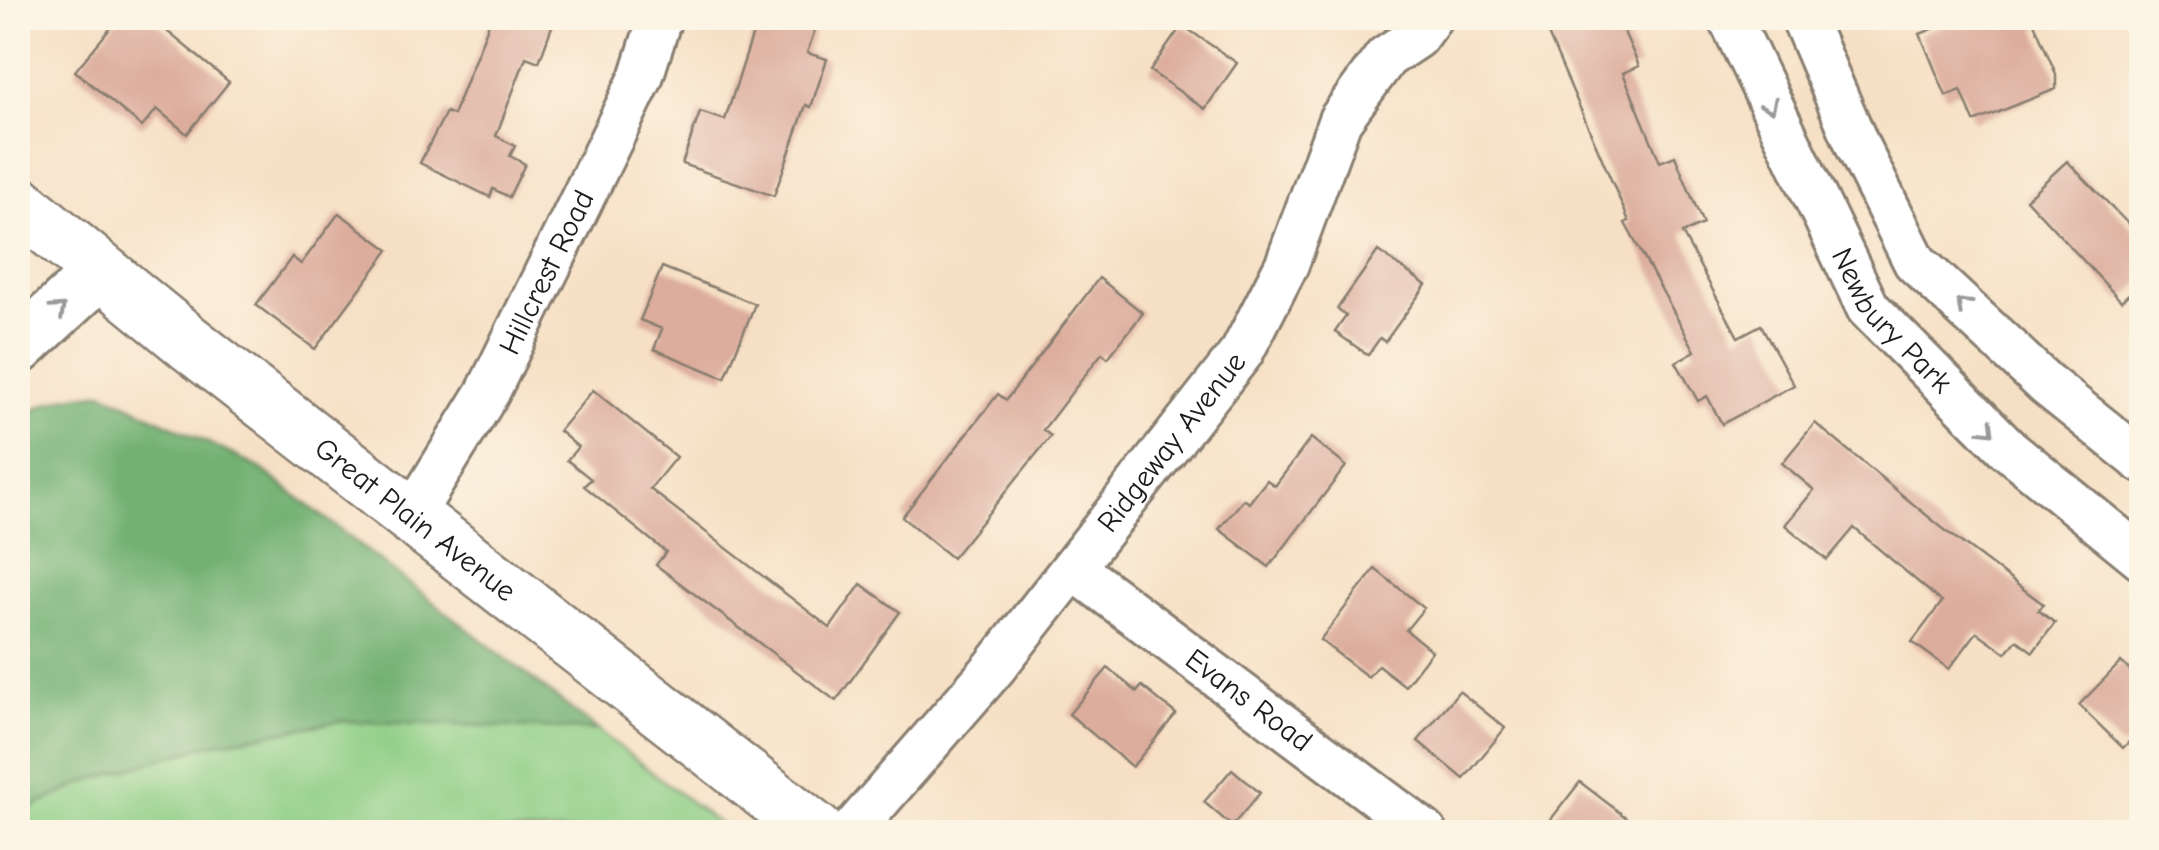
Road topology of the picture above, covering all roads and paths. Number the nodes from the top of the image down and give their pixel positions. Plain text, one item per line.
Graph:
1 (660, 18) edge
2 (1430, 18) edge
3 (1730, 18) edge
4 (1802, 18) edge
5 (18, 205) edge
6 (100, 272) junction
7 (18, 348) edge
8 (2142, 461) edge
9 (411, 517) junction
10 (2142, 558) edge
11 (1074, 568) junction
12 (818, 832) edge
13 (851, 832) edge
14 (1425, 832) edge

1 - 9 street, Hillcrest Road
2 - 11 street, Ridgeway Avenue
3 -> 10 street, Newbury Park
8 -> 4 street, Newbury Park
5 - 6 main road, Great Plain Avenue
7 -> 6 street
6 - 9 main road, Great Plain Avenue
9 - 12 main road, Great Plain Avenue
11 - 13 street, Ridgeway Avenue
11 - 14 street, Evans Road

